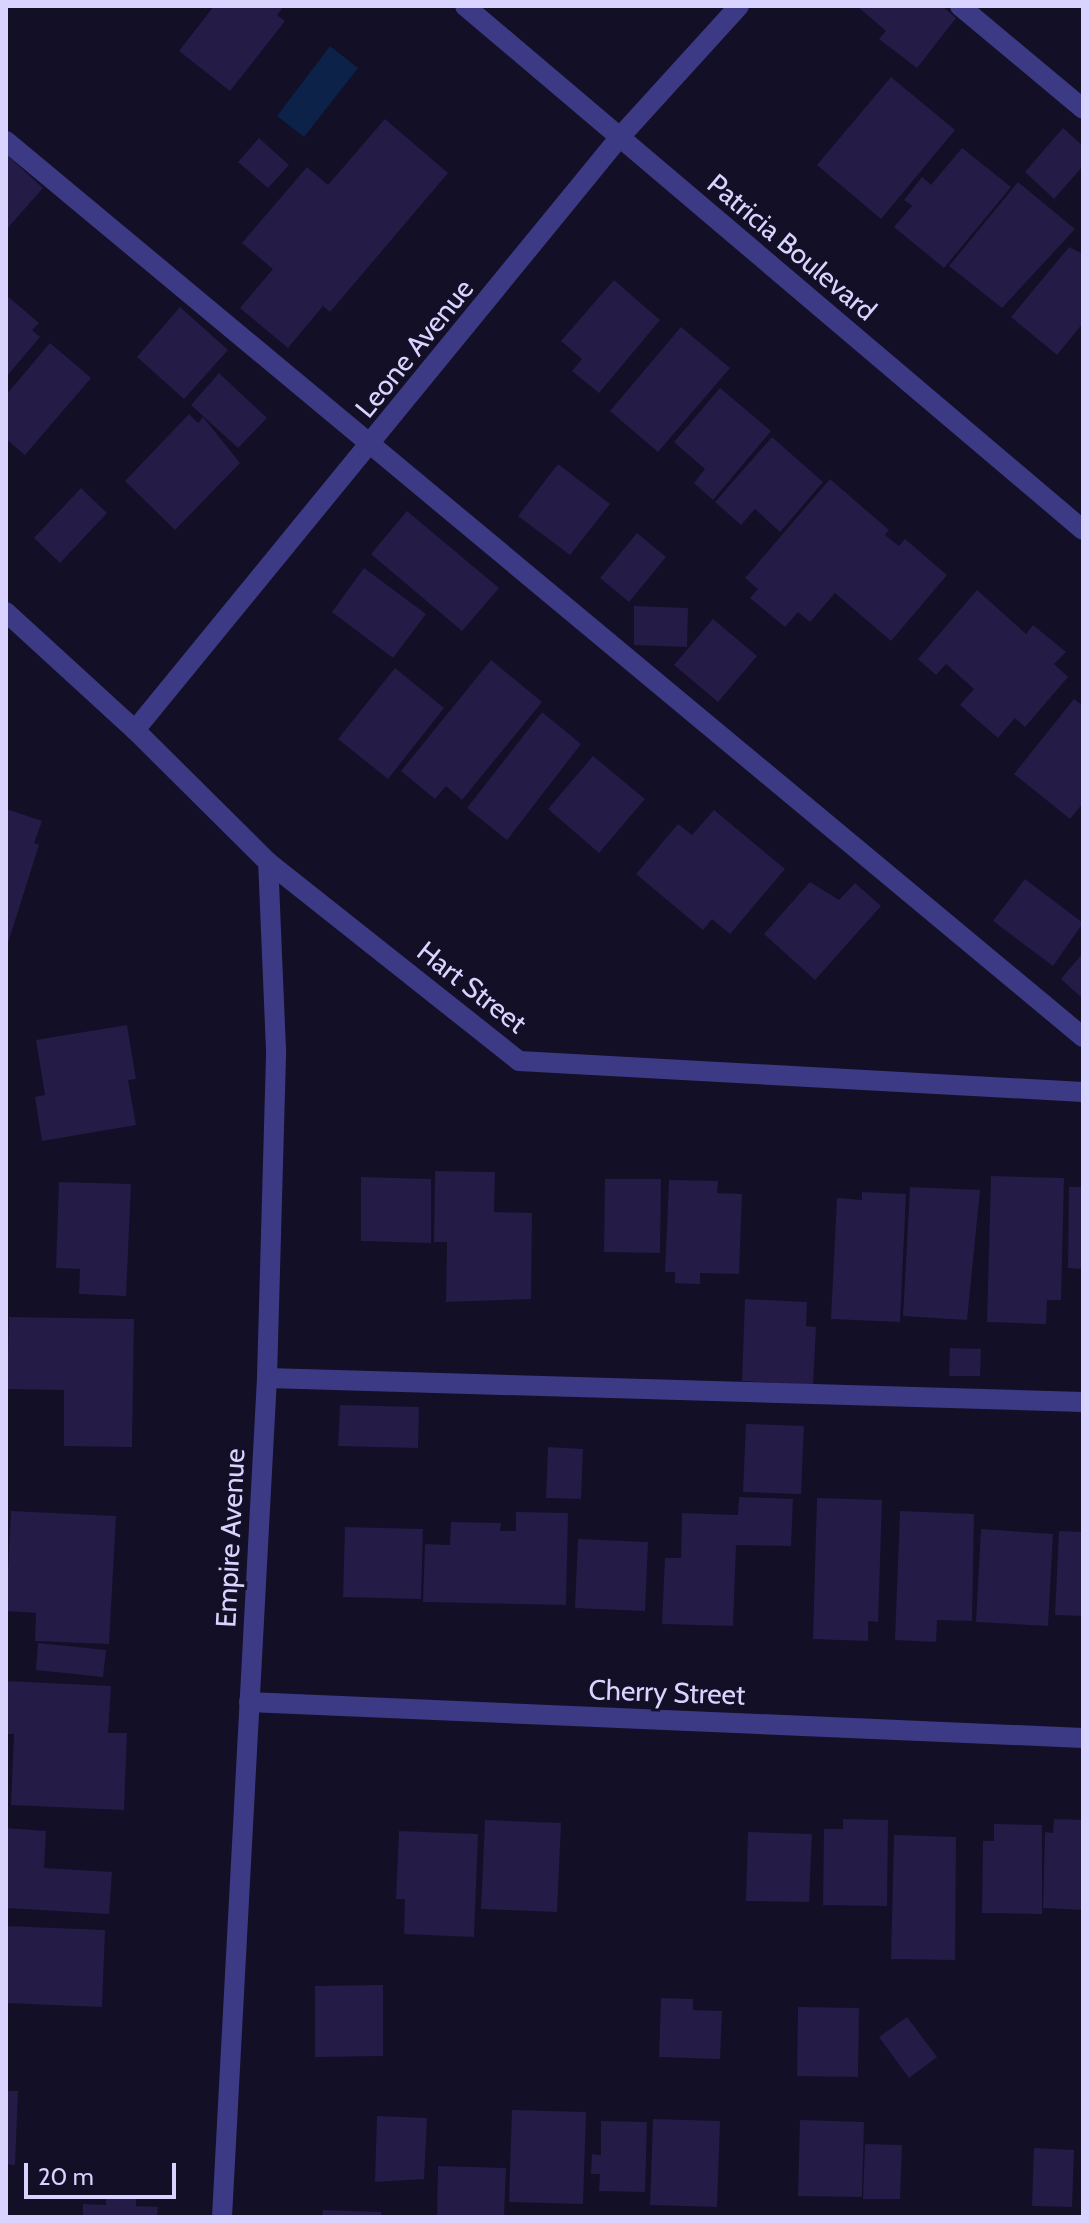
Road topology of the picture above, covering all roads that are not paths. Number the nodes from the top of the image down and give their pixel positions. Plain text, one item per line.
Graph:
1 (465, 6) edge
2 (739, 6) edge
3 (960, 6) edge
4 (1083, 109) edge
5 (619, 138) junction
6 (6, 141) edge
7 (370, 447) junction
8 (1083, 530) edge
9 (6, 612) edge
10 (135, 730) junction
11 (268, 862) junction
12 (1083, 1037) edge
13 (1083, 1092) edge
14 (267, 1378) junction
15 (1083, 1402) edge
16 (249, 1702) junction
17 (1083, 1738) edge
18 (222, 2217) edge

1 - 5 street, Patricia Boulevard
2 - 5 street, Leone Avenue
3 - 4 street
5 - 7 street, Leone Avenue
5 - 8 street, Patricia Boulevard
6 - 7 street
7 - 10 street, Leone Avenue
7 - 12 street
9 - 10 street, Hart Street
10 - 11 street, Hart Street
11 - 13 street, Hart Street
11 - 14 street, Empire Avenue
14 - 15 street
14 - 16 street, Empire Avenue
16 - 17 street, Cherry Street
16 - 18 street, Empire Avenue

